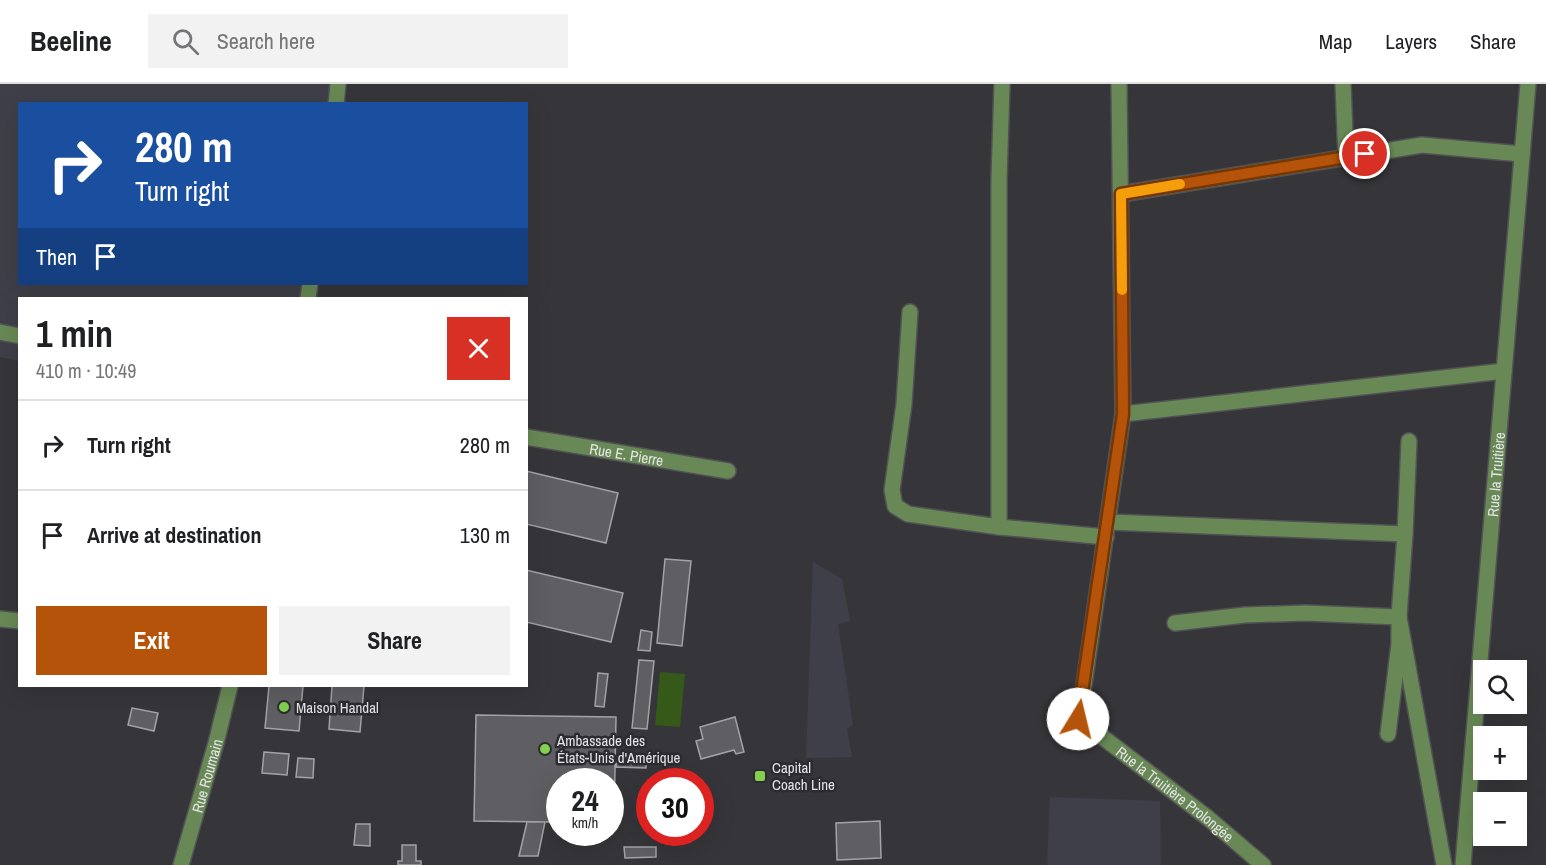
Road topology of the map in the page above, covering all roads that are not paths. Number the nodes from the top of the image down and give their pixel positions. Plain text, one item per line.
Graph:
1 (338, 84) edge
2 (1002, 84) edge
3 (1119, 84) edge
4 (1343, 84) edge
5 (1528, 84) edge
6 (336, 102) edge
7 (1522, 154) junction
8 (1346, 158) junction
9 (1121, 194) junction
10 (910, 312) dead end
11 (0, 332) edge
12 (18, 336) edge
13 (1504, 371) junction
14 (1123, 414) junction
15 (528, 437) edge
16 (1409, 441) dead end
17 (728, 471) dead end
18 (999, 527) junction
19 (1107, 530) junction
20 (1406, 534) junction
21 (1399, 617) junction
22 (0, 619) edge
23 (18, 621) edge
24 (1175, 623) dead end
25 (230, 687) edge
26 (1388, 734) dead end
27 (181, 865) edge
28 (1263, 865) edge
29 (1444, 865) edge
30 (1463, 865) edge

1 - 6 street
2 - 18 street
3 - 9 street, Rue la Truitière Prolongée
4 - 8 street
5 - 7 street, Rue la Truitière
7 - 8 street
7 - 13 street, Rue la Truitière
8 - 9 street
9 - 14 street, Rue la Truitière Prolongée
10 - 18 street
11 - 12 street
13 - 14 street
13 - 30 street, Rue la Truitière
14 - 19 street, Rue la Truitière Prolongée
15 - 17 street, Rue E. Pierre
16 - 20 street
18 - 19 street
19 - 20 street
19 - 28 street, Rue la Truitière Prolongée
20 - 21 street
21 - 24 street
21 - 26 street
21 - 29 street
22 - 23 street
25 - 27 street, Rue Roumain

